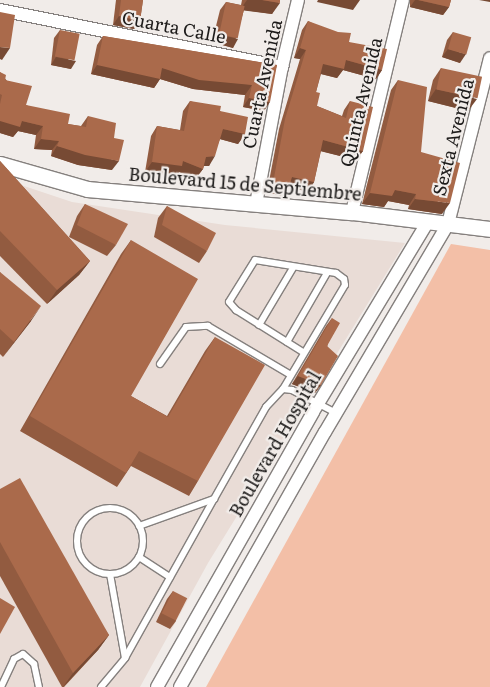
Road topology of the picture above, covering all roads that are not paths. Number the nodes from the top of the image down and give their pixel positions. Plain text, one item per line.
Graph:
1 (298, 0) edge
2 (403, 0) edge
3 (0, 10) edge
4 (490, 58) edge
5 (282, 66) junction
6 (0, 164) edge
7 (256, 204) junction
8 (352, 212) junction
9 (428, 221) junction
10 (448, 224) junction
11 (490, 229) edge
12 (293, 268) junction
13 (327, 273) junction
14 (259, 325) junction
15 (287, 342) junction
16 (303, 352) junction
17 (160, 364) dead end
18 (291, 375) junction
19 (283, 389) junction
20 (318, 403) junction
21 (336, 413) junction
22 (214, 499) junction
23 (139, 526) junction
24 (138, 557) junction
25 (110, 574) junction
26 (170, 577) junction
27 (125, 658) junction
28 (1, 687) edge
29 (39, 687) edge
30 (100, 687) edge
31 (157, 687) edge
32 (180, 687) edge

1 - 5 street, Cuarta Avenida
2 - 8 street, Quinta Avenida
3 - 5 street, Cuarta Calle
4 - 10 street, Sexta Avenida
5 - 7 street, Cuarta Avenida
6 - 7 street, Boulevard 15 de Septiembre
7 - 8 street, Boulevard 15 de Septiembre
8 - 9 street, Boulevard 15 de Septiembre
9 - 10 street, Boulevard 15 de Septiembre
9 - 20 street, Boulevard Hospital
10 - 11 street, Boulevard 15 de Septiembre
10 - 21 street, Boulevard Hospital
12 - 13 lane
12 - 14 lane
12 - 14 lane
13 - 15 lane
13 - 16 lane
14 - 15 lane
15 - 16 lane
16 - 18 lane
17 - 18 lane
18 - 19 lane
19 - 20 lane
19 - 22 lane
20 - 21 lane
20 - 31 street, Boulevard Hospital
21 - 32 street, Boulevard Hospital
22 - 23 lane
22 - 26 lane
23 - 24 lane
23 - 25 lane
24 - 25 lane
24 - 26 lane
25 - 27 lane
26 - 27 lane
27 - 30 lane
28 - 29 lane

